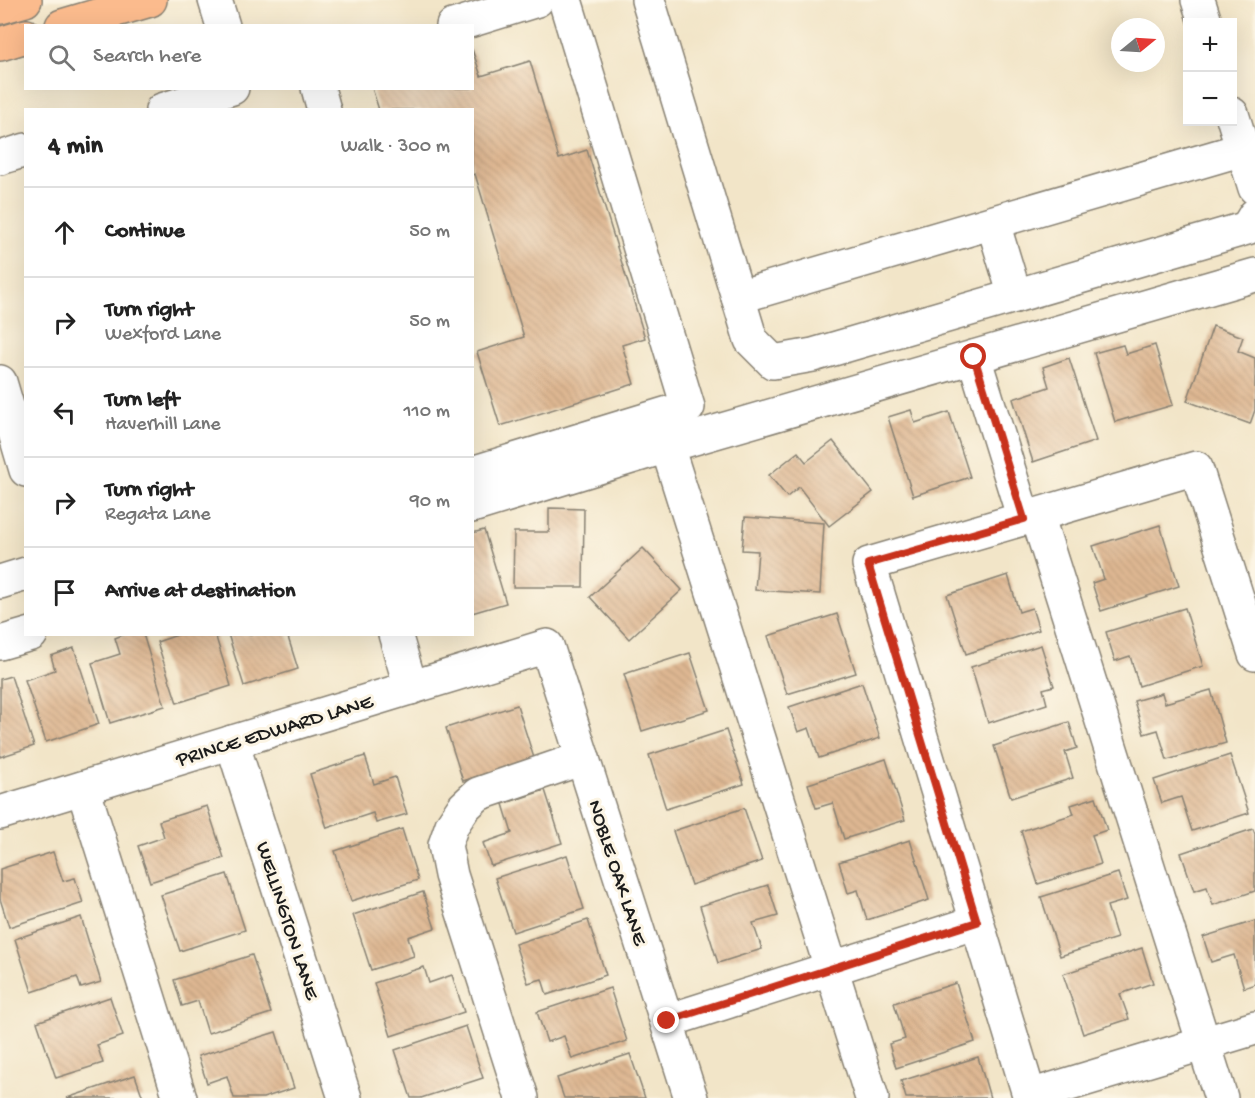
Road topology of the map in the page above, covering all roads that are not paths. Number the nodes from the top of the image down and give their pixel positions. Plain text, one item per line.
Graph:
1 (25, 0) edge
2 (150, 0) edge
3 (215, 0) edge
4 (537, 0) edge
5 (565, 0) edge
6 (648, 0) edge
7 (1198, 0) edge
8 (0, 7) edge
9 (1204, 18) edge
10 (69, 24) edge
11 (222, 24) edge
12 (459, 24) edge
13 (24, 37) edge
14 (0, 44) edge
15 (226, 90) edge
16 (242, 90) edge
17 (319, 90) edge
18 (168, 108) edge
19 (246, 108) edge
20 (323, 108) edge
21 (1236, 126) edge
22 (1243, 149) junction
23 (24, 151) edge
24 (0, 158) edge
25 (1255, 188) edge
26 (1255, 215) edge
27 (993, 223) junction
28 (1255, 275) edge
29 (1015, 296) junction
30 (738, 297) junction
31 (974, 357) junction
32 (0, 382) edge
33 (667, 446) junction
34 (24, 463) edge
35 (474, 472) edge
36 (474, 505) edge
37 (1030, 517) junction
38 (24, 575) edge
39 (0, 582) edge
40 (24, 636) edge
41 (396, 636) edge
42 (0, 643) edge
43 (548, 646) joint
44 (1255, 654) edge
45 (411, 688) junction
46 (232, 742) junction
47 (583, 758) junction
48 (82, 788) junction
49 (0, 813) edge
50 (977, 922) junction
51 (832, 968) junction
52 (667, 1021) junction
53 (1255, 1028) edge
54 (1203, 1044) junction
55 (1030, 1097) edge
56 (180, 1098) edge
57 (345, 1098) edge
58 (522, 1098) edge
59 (691, 1098) edge
60 (872, 1098) edge
61 (1221, 1098) edge

1 - 8 main road
2 - 10 main road
3 - 11 street
4 - 12 street
5 - 35 street
6 - 30 street
7 - 9 street
13 - 14 main road
15 - 18 street
16 - 19 street
17 - 20 street
21 - 22 street
22 - 25 street
22 - 27 street
23 - 24 street
26 - 29 street
27 - 29 street
27 - 30 street
28 - 31 street
29 - 30 street
31 - 33 street
31 - 37 street
32 - 34 street
33 - 36 street
33 - 51 street
37 - 44 street
37 - 50 street
37 - 54 street
38 - 39 street
40 - 42 street
41 - 45 street
43 - 45 street, PRINCE EDWARD LANE
43 - 47 street, NOBLE OAK LANE
45 - 46 street, PRINCE EDWARD LANE
46 - 48 street, PRINCE EDWARD LANE
46 - 57 street, WELLINGTON LANE
47 - 52 street, NOBLE OAK LANE
47 - 58 street
48 - 49 street, PRINCE EDWARD LANE
48 - 56 street
50 - 51 street
50 - 55 street
51 - 52 street
51 - 60 street
52 - 59 street, NOBLE OAK LANE
53 - 54 street
54 - 55 street
54 - 61 street

